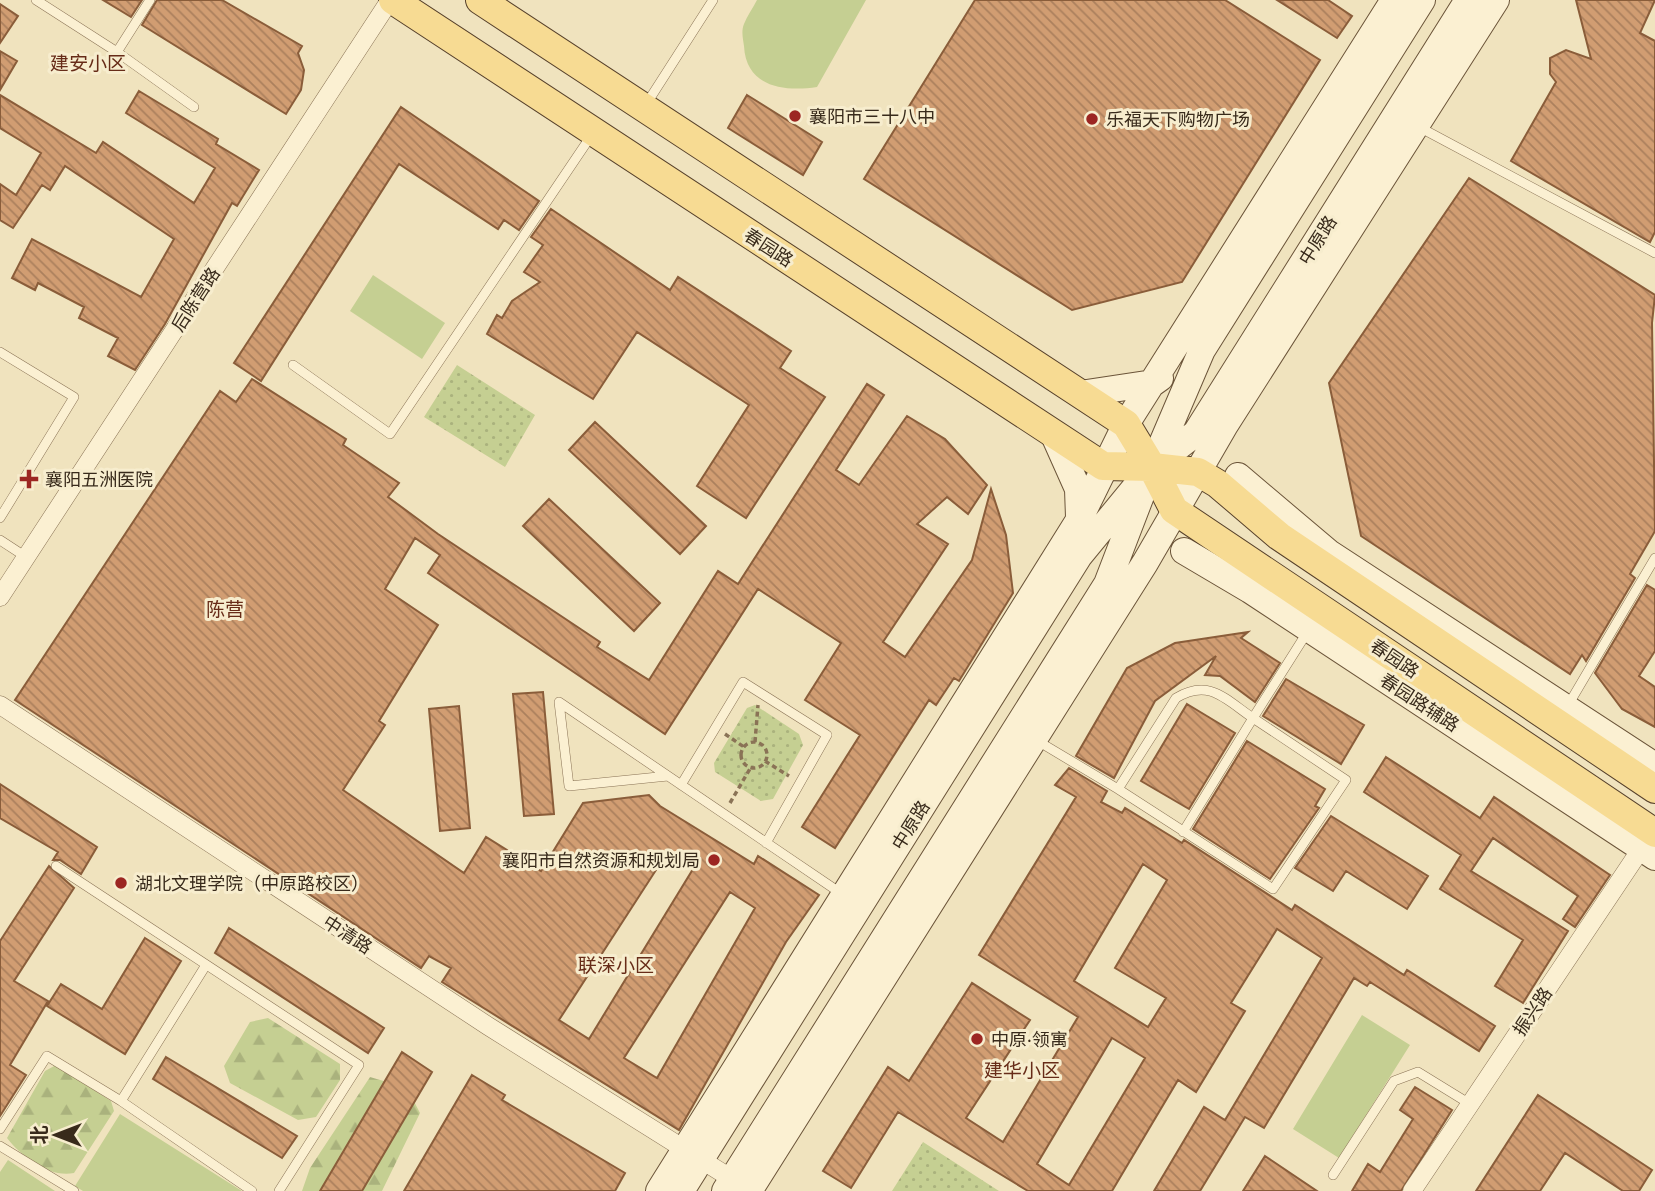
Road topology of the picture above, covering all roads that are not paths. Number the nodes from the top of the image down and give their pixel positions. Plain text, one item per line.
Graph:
1 (36, 0) edge
2 (150, 0) edge
3 (392, 0) edge
4 (480, 0) edge
5 (713, 0) edge
6 (1422, 0) edge
7 (1468, 0) edge
8 (1496, 0) edge
9 (1386, 3) edge
10 (117, 52) junction
11 (194, 107) dead end
12 (644, 108) junction
13 (1416, 125) junction
14 (594, 132) junction
15 (1655, 253) edge
16 (1202, 350) junction
17 (0, 352) edge
18 (293, 365) dead end
19 (1229, 380) junction
20 (1153, 383) junction
21 (1080, 394) junction
22 (1126, 424) junction
23 (1225, 425) junction
24 (1053, 433) junction
25 (1103, 466) junction
26 (1152, 467) junction
27 (1198, 472) junction
28 (1238, 476) junction
29 (1174, 510) junction
30 (0, 518) edge
31 (1079, 520) junction
32 (1279, 536) junction
33 (0, 540) edge
34 (1231, 548) junction
35 (1184, 551) junction
36 (1079, 556) junction
37 (26, 557) junction
38 (1655, 558) edge
39 (1145, 562) junction
40 (1107, 584) junction
41 (0, 597) edge
42 (1309, 629) junction
43 (0, 705) edge
44 (1566, 708) junction
45 (1253, 718) junction
46 (1034, 739) junction
47 (1655, 766) edge
48 (668, 776) junction
49 (681, 785) junction
50 (1118, 789) junction
51 (1655, 789) edge
52 (1183, 832) junction
53 (1651, 842) edge
54 (766, 843) junction
55 (56, 866) dead end
56 (843, 895) junction
57 (206, 965) junction
58 (121, 1101) junction
59 (1470, 1104) junction
60 (0, 1129) edge
61 (0, 1146) edge
62 (692, 1153) junction
63 (1333, 1175) dead end
64 (741, 1188) edge
65 (74, 1191) edge
66 (252, 1191) edge
67 (279, 1191) edge
68 (659, 1191) edge
69 (681, 1191) edge
70 (1412, 1191) edge

1 - 10 lane
2 - 10 lane
3 - 14 main road, 春园路
3 - 37 street, 后陈营路
4 - 12 main road, 春园路
5 - 12 lane
6 - 16 street, 中原路
7 - 19 street, 中原路
8 - 13 street
9 - 20 street
10 - 11 lane
12 - 21 main road, 春园路
13 - 15 lane
13 - 23 street
14 - 18 lane
14 - 24 main road, 春园路
16 - 20 street
16 - 26 street, 中原路
17 - 30 lane
19 - 23 street
19 - 26 street, 中原路
20 - 21 street
20 - 22 street
21 - 22 main road, 春园路
22 - 25 street
22 - 26 main road, 春园路
23 - 27 street
23 - 28 street
24 - 25 main road, 春园路
24 - 31 street
25 - 26 main road, 春园路
25 - 31 street
26 - 27 main road, 春园路
26 - 29 main road, 春园路
26 - 36 street, 中原路
26 - 40 street, 中原路
27 - 29 street
27 - 32 main road, 春园路
28 - 32 street
28 - 44 street
29 - 34 main road, 春园路
29 - 39 street
31 - 36 street
31 - 56 street
32 - 51 main road, 春园路
33 - 37 lane
34 - 35 street
34 - 53 main road, 春园路
35 - 39 street
35 - 42 street, 春园路辅路
36 - 62 street, 中原路
37 - 41 street, 后陈营路
38 - 44 lane
39 - 40 street
39 - 46 street
40 - 64 street, 中原路
42 - 45 lane
42 - 53 street, 春园路辅路
43 - 62 street, 中清路
44 - 47 street
45 - 50 lane
45 - 52 lane
45 - 52 lane
46 - 50 lane
46 - 64 street
48 - 48 lane
48 - 49 lane
49 - 54 lane
49 - 54 lane
50 - 52 lane
53 - 59 street, 振兴路
54 - 56 lane
55 - 57 lane
56 - 62 street
57 - 58 lane
57 - 67 lane
58 - 60 lane
58 - 66 lane
59 - 63 lane
59 - 70 street, 振兴路
61 - 65 lane
62 - 64 street, 中清路
62 - 68 street
62 - 69 street, 中原路

